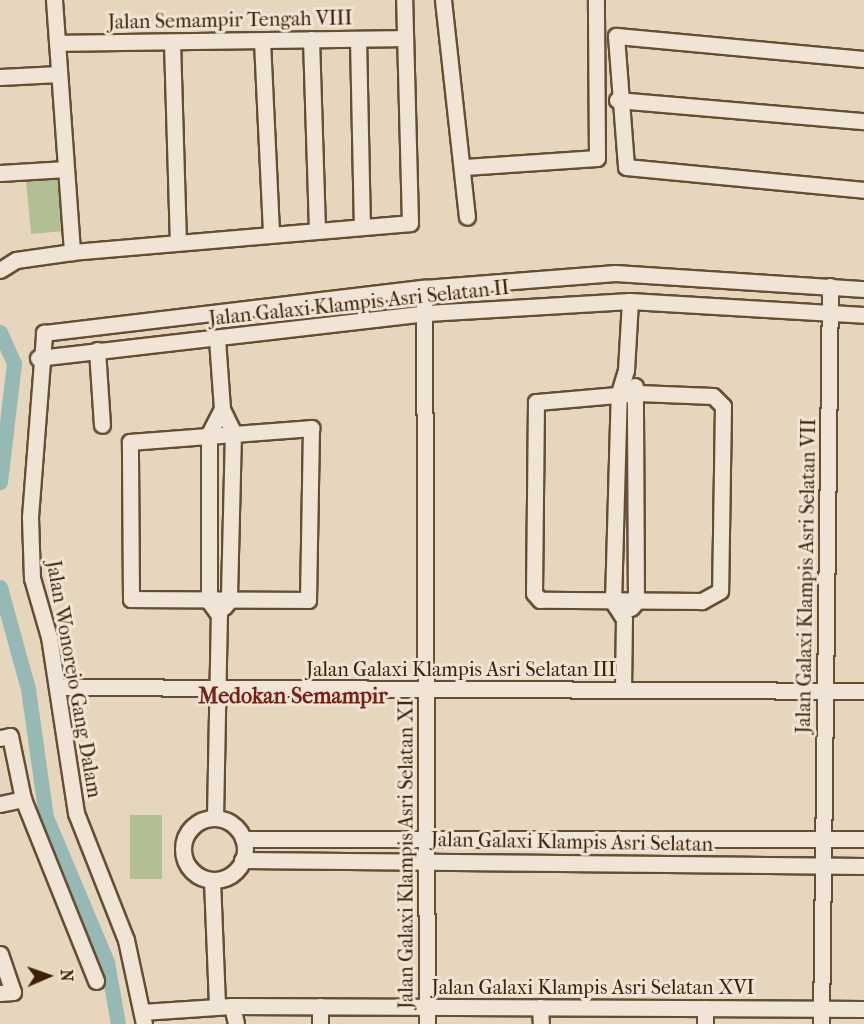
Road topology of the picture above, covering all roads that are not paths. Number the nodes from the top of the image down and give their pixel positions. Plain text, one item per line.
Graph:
1 (54, 0) edge
2 (404, 0) edge
3 (443, 0) edge
4 (596, 0) edge
5 (403, 38) junction
6 (311, 39) junction
7 (358, 39) junction
8 (262, 41) junction
9 (172, 42) junction
10 (57, 43) junction
11 (864, 59) edge
12 (59, 74) junction
13 (0, 77) edge
14 (617, 100) junction
15 (864, 121) edge
16 (465, 167) junction
17 (66, 169) junction
18 (0, 173) edge
19 (864, 190) edge
20 (467, 217) dead end
21 (362, 224) junction
22 (317, 228) junction
23 (271, 232) junction
24 (178, 241) junction
25 (72, 252) junction
26 (0, 270) edge
27 (830, 286) junction
28 (424, 288) junction
29 (864, 289) edge
30 (630, 301) junction
31 (830, 312) junction
32 (427, 313) junction
33 (864, 315) edge
34 (46, 333) joint
35 (217, 339) junction
36 (97, 350) junction
37 (38, 358) junction
38 (626, 370) junction
39 (619, 393) junction
40 (638, 393) junction
41 (222, 409) junction
42 (102, 425) dead end
43 (233, 432) junction
44 (209, 434) junction
45 (209, 601) junction
46 (229, 601) junction
47 (613, 602) junction
48 (636, 602) junction
49 (219, 615) junction
50 (624, 619) junction
51 (58, 687) junction
52 (623, 689) junction
53 (219, 690) junction
54 (826, 691) junction
55 (864, 691) edge
56 (427, 693) junction
57 (0, 738) edge
58 (23, 799) junction
59 (0, 804) edge
60 (215, 818) junction
61 (824, 838) junction
62 (243, 839) junction
63 (427, 839) junction
64 (864, 839) edge
65 (242, 860) junction
66 (426, 860) junction
67 (864, 866) edge
68 (824, 867) junction
69 (212, 880) junction
70 (0, 954) edge
71 (96, 981) dead end
72 (5, 994) edge
73 (224, 1006) junction
74 (320, 1006) junction
75 (427, 1006) junction
76 (540, 1007) junction
77 (705, 1008) junction
78 (864, 1009) edge
79 (821, 1016) edge
80 (143, 1018) edge
81 (236, 1024) edge
82 (320, 1024) edge
83 (427, 1024) edge
84 (541, 1024) edge
85 (705, 1024) edge

1 - 10 street
2 - 5 street
3 - 16 street
4 - 16 street
5 - 7 street, Jalan Semampir Tengah VIII
5 - 21 street
6 - 7 street, Jalan Semampir Tengah VIII
6 - 8 street, Jalan Semampir Tengah VIII
6 - 22 street
7 - 21 street
8 - 9 street, Jalan Semampir Tengah VIII
8 - 23 street
9 - 10 street, Jalan Semampir Tengah VIII
9 - 24 street
10 - 12 street
11 - 14 street
12 - 13 street
12 - 17 street
14 - 15 street
14 - 19 street
16 - 20 street
17 - 18 street
17 - 25 street
21 - 22 street
22 - 23 street
23 - 24 street
24 - 25 street
25 - 26 street
27 - 28 street, Jalan Galaxi Klampis Asri Selatan II
27 - 29 street, Jalan Galaxi Klampis Asri Selatan II
27 - 31 street, Jalan Galaxi Klampis Asri Selatan VII
28 - 32 street, Jalan Galaxi Klampis Asri Selatan XI
28 - 34 street, Jalan Galaxi Klampis Asri Selatan II
30 - 31 street, Jalan Galaxi Klampis Asri Selatan II
30 - 32 street, Jalan Galaxi Klampis Asri Selatan II
30 - 38 street
31 - 33 street, Jalan Galaxi Klampis Asri Selatan II
31 - 54 street, Jalan Galaxi Klampis Asri Selatan VII
32 - 35 street, Jalan Galaxi Klampis Asri Selatan II
32 - 56 street, Jalan Galaxi Klampis Asri Selatan XI
34 - 37 street, Jalan Wonorejo Gang Dalam
35 - 36 street, Jalan Galaxi Klampis Asri Selatan II
35 - 41 street
36 - 37 street, Jalan Galaxi Klampis Asri Selatan II
36 - 42 street
37 - 51 street, Jalan Wonorejo Gang Dalam
38 - 39 street
38 - 40 street
39 - 40 street
39 - 47 street
39 - 47 street
40 - 48 street
40 - 48 street
41 - 43 street
41 - 44 street
43 - 44 street
43 - 46 street
43 - 46 street
44 - 45 street
44 - 45 street
45 - 46 street
45 - 49 street
46 - 49 street
47 - 48 street
47 - 50 street
48 - 50 street
49 - 53 street
50 - 52 street
51 - 53 street, Jalan Galaxi Klampis Asri Selatan III
51 - 80 street, Jalan Wonorejo Gang Dalam
52 - 54 street, Jalan Galaxi Klampis Asri Selatan III
52 - 56 street, Jalan Galaxi Klampis Asri Selatan III
53 - 56 street, Jalan Galaxi Klampis Asri Selatan III
53 - 60 street
54 - 55 street, Jalan Galaxi Klampis Asri Selatan III
54 - 61 street, Jalan Galaxi Klampis Asri Selatan VII
56 - 63 street, Jalan Galaxi Klampis Asri Selatan XI
57 - 58 street
58 - 59 street
58 - 71 street
60 - 62 street
60 - 69 street
61 - 63 street, Jalan Galaxi Klampis Asri Selatan
61 - 64 street, Jalan Galaxi Klampis Asri Selatan
61 - 68 street, Jalan Galaxi Klampis Asri Selatan VII
62 - 63 street, Jalan Galaxi Klampis Asri Selatan
62 - 65 street
63 - 66 street, Jalan Galaxi Klampis Asri Selatan XI
65 - 66 street, Jalan Galaxi Klampis Asri Selatan
65 - 69 street
66 - 68 street, Jalan Galaxi Klampis Asri Selatan
66 - 75 street, Jalan Galaxi Klampis Asri Selatan XI
67 - 68 street, Jalan Galaxi Klampis Asri Selatan
68 - 79 street, Jalan Galaxi Klampis Asri Selatan VII
69 - 73 street
70 - 72 street
73 - 74 street, Jalan Galaxi Klampis Asri Selatan XVI
73 - 80 street, Jalan Galaxi Klampis Asri Selatan XVI
73 - 81 street
74 - 75 street, Jalan Galaxi Klampis Asri Selatan XVI
74 - 82 street
75 - 76 street, Jalan Galaxi Klampis Asri Selatan XVI
75 - 83 street, Jalan Galaxi Klampis Asri Selatan XI
76 - 77 street, Jalan Galaxi Klampis Asri Selatan XVI
76 - 84 street
77 - 79 street, Jalan Galaxi Klampis Asri Selatan XVI
77 - 85 street
78 - 79 street, Jalan Galaxi Klampis Asri Selatan XVI

